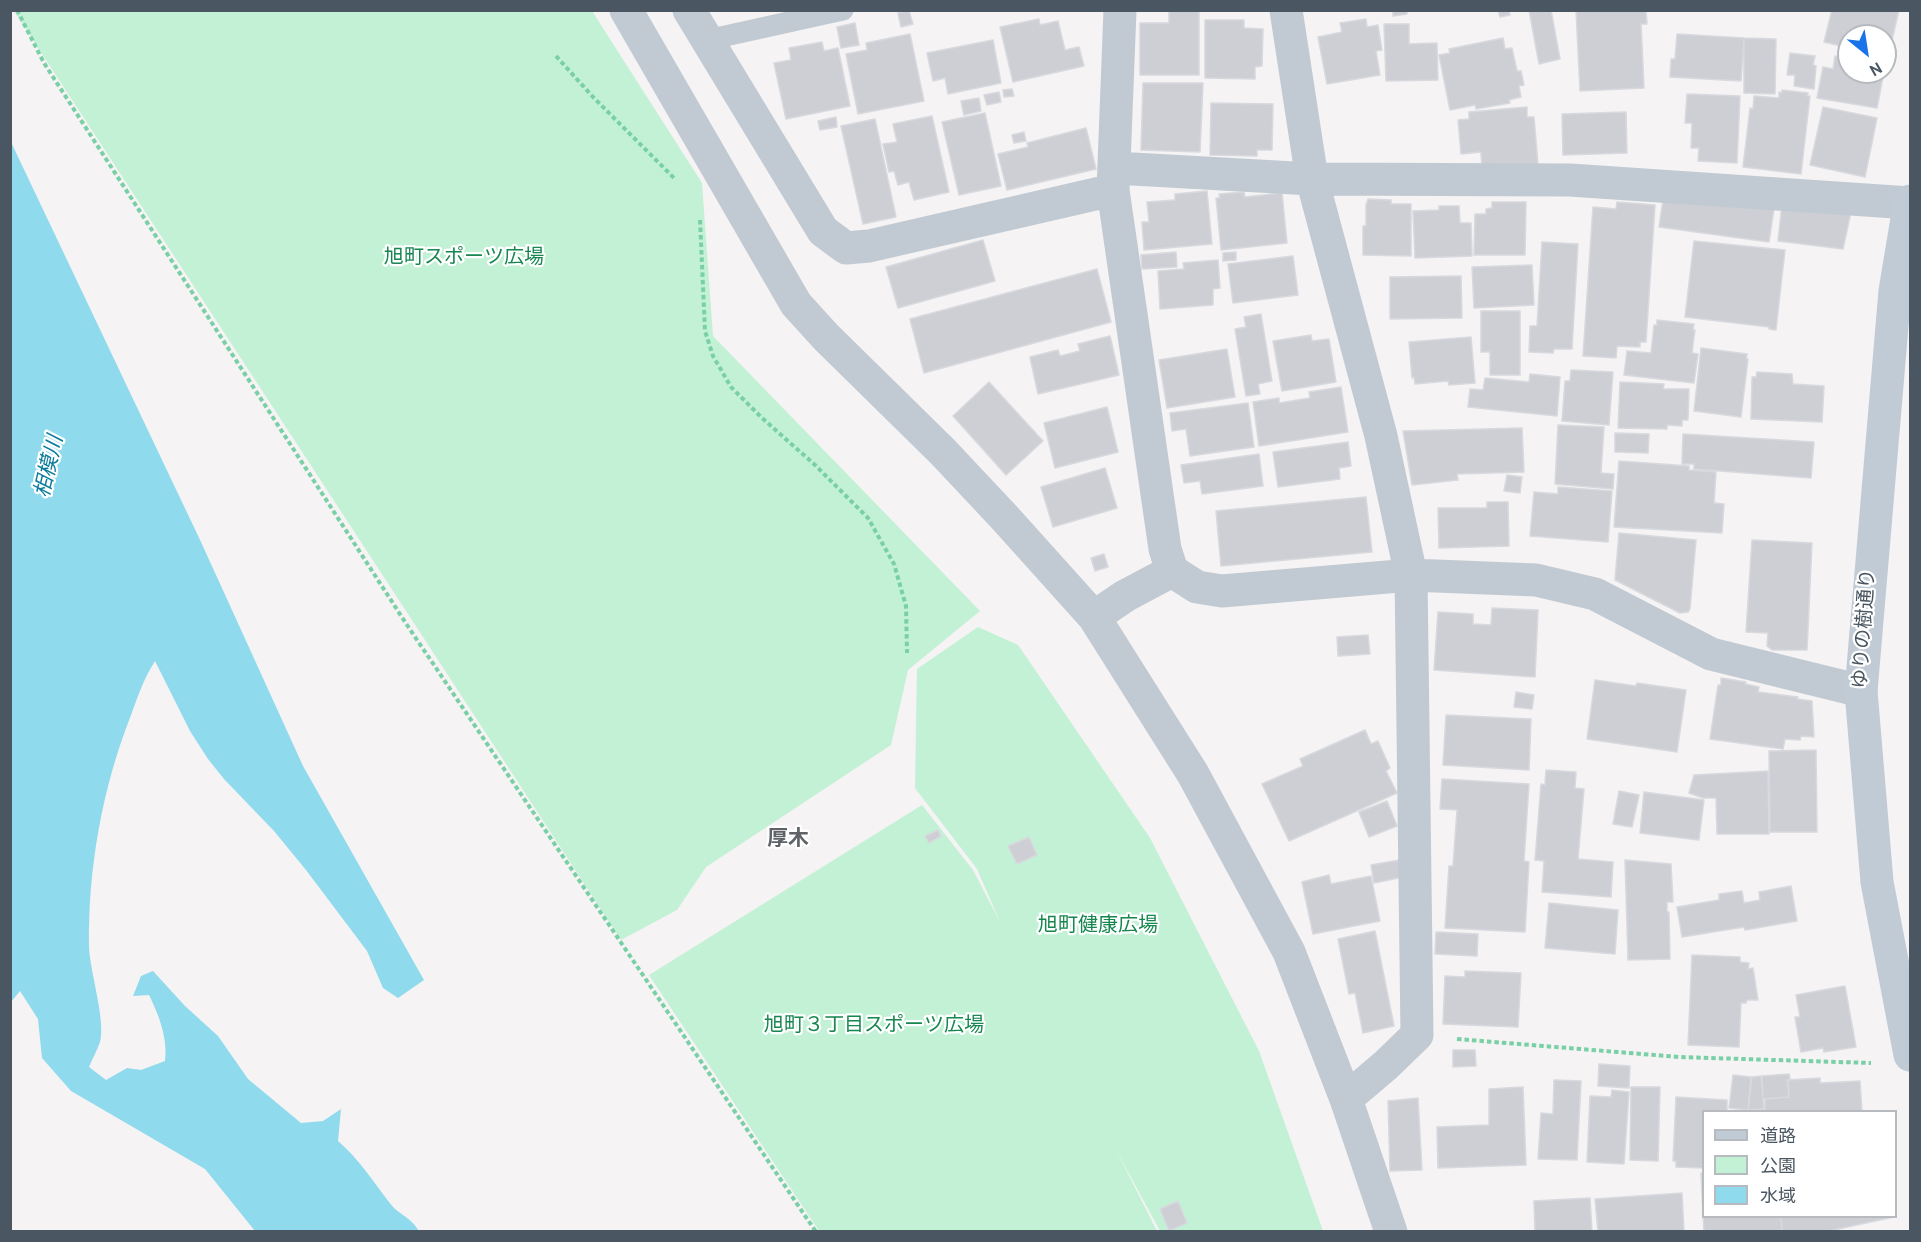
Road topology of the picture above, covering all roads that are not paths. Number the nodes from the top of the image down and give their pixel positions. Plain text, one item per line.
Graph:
1 (626, 10) edge
2 (689, 10) edge
3 (843, 10) edge
4 (1120, 10) edge
5 (1286, 10) edge
6 (707, 40) junction
7 (1114, 179) junction
8 (1312, 179) junction
9 (1910, 202) edge
10 (1903, 291) edge
11 (1172, 571) junction
12 (1410, 575) junction
13 (1094, 617) junction
14 (1861, 691) junction
15 (1911, 1055) edge
16 (1346, 1099) junction
17 (1391, 1232) edge

1 - 13 street
2 - 6 street
3 - 6 lane
4 - 7 street
5 - 8 street
6 - 7 street
7 - 8 street
7 - 11 street
8 - 9 street
8 - 12 street
9 - 10 main road, ゆりの樹通り
10 - 14 main road, ゆりの樹通り
11 - 12 street
11 - 13 street
12 - 14 street
12 - 16 street
13 - 16 street
14 - 15 main road, ゆりの樹通り
16 - 17 street

